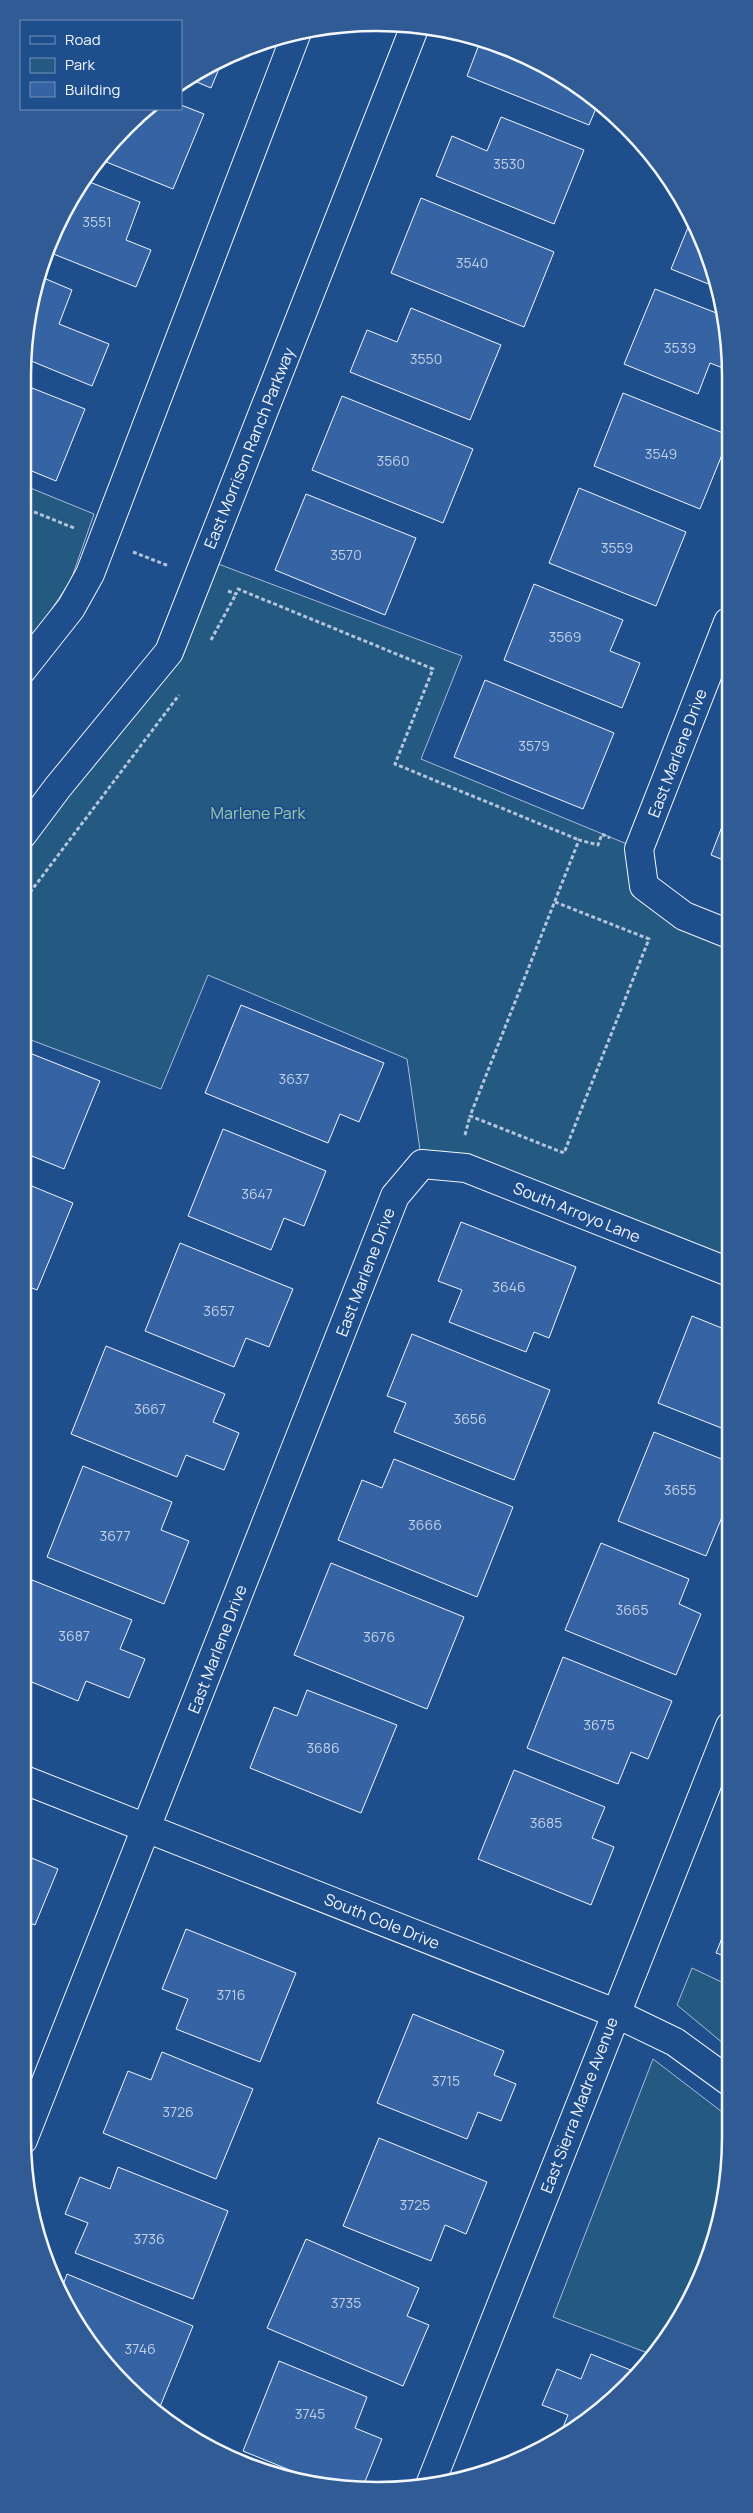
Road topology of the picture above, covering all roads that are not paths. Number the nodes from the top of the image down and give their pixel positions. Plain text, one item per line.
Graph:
1 (412, 33) edge
2 (293, 42) edge
3 (722, 637) edge
4 (31, 659) edge
5 (31, 823) edge
6 (722, 932) edge
7 (422, 1164) joint
8 (722, 1269) edge
9 (722, 1746) edge
10 (31, 1783) edge
11 (147, 1828) junction
12 (615, 2013) junction
13 (722, 2076) edge
14 (31, 2120) edge
15 (433, 2477) edge

1 - 5 street, East Morrison Ranch Parkway
2 - 4 street
3 - 6 street, East Marlene Drive
7 - 8 street, South Arroyo Lane
7 - 11 street, East Marlene Drive
9 - 12 street, East Sierra Madre Avenue
10 - 11 street, South Cole Drive
11 - 12 street, South Cole Drive
11 - 14 street, East Marlene Drive
12 - 13 street, South Cole Drive
12 - 15 street, East Sierra Madre Avenue

